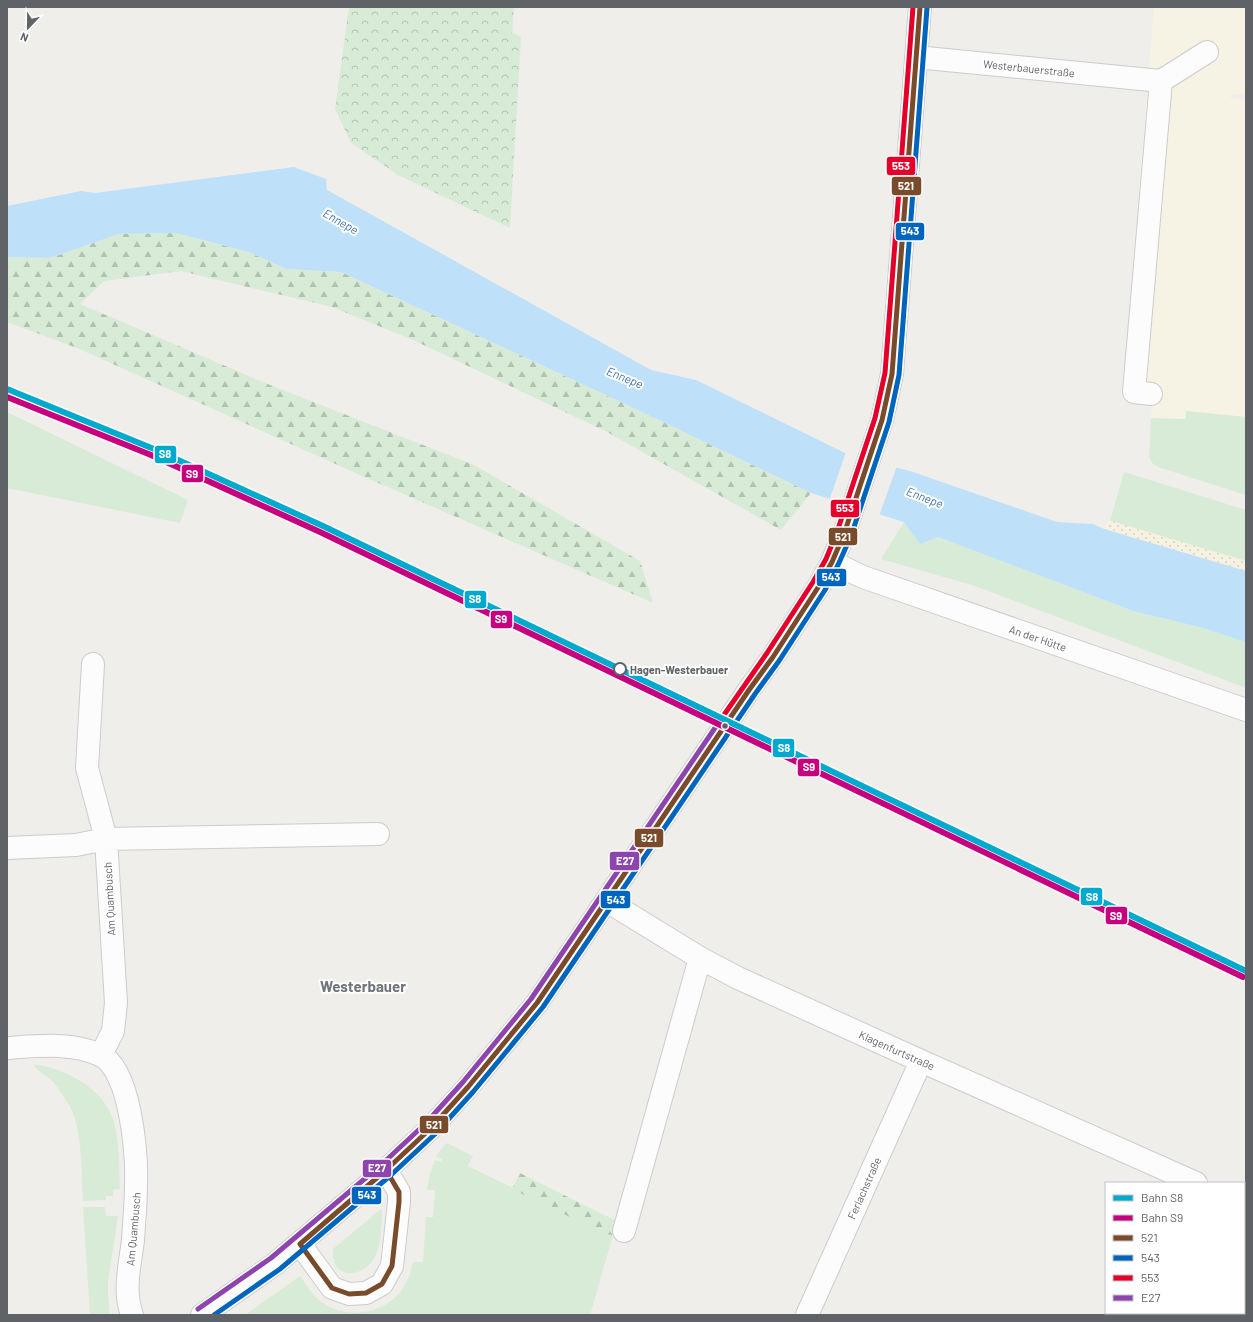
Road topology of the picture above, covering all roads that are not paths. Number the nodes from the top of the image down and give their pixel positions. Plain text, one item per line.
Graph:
1 (920, 7) edge
2 (1207, 52) dead end
3 (916, 57) junction
4 (1151, 80) junction
5 (1151, 394) dead end
6 (832, 562) junction
7 (93, 664) dead end
8 (1246, 710) edge
9 (378, 834) dead end
10 (106, 839) junction
11 (7, 848) edge
12 (607, 901) junction
13 (700, 958) junction
14 (7, 1048) edge
15 (102, 1055) junction
16 (921, 1061) junction
17 (386, 1170) junction
18 (1194, 1182) edge
19 (624, 1231) dead end
20 (300, 1244) junction
21 (132, 1315) edge
22 (202, 1315) edge
23 (807, 1315) edge

1 - 3 street
2 - 4 street
3 - 4 street, Westerbauerstraße
3 - 6 street
4 - 5 street
6 - 8 street, An der Hütte
6 - 12 street
7 - 10 street, Am Quambusch
9 - 10 street
10 - 11 street
10 - 15 street, Am Quambusch
12 - 13 street, Klagenfurtstraße
12 - 17 street
13 - 16 street, Klagenfurtstraße
13 - 19 street
14 - 15 street
15 - 21 street, Am Quambusch
16 - 18 street, Klagenfurtstraße
16 - 23 street, Ferlachstraße
17 - 20 street
17 - 20 street
20 - 22 street

